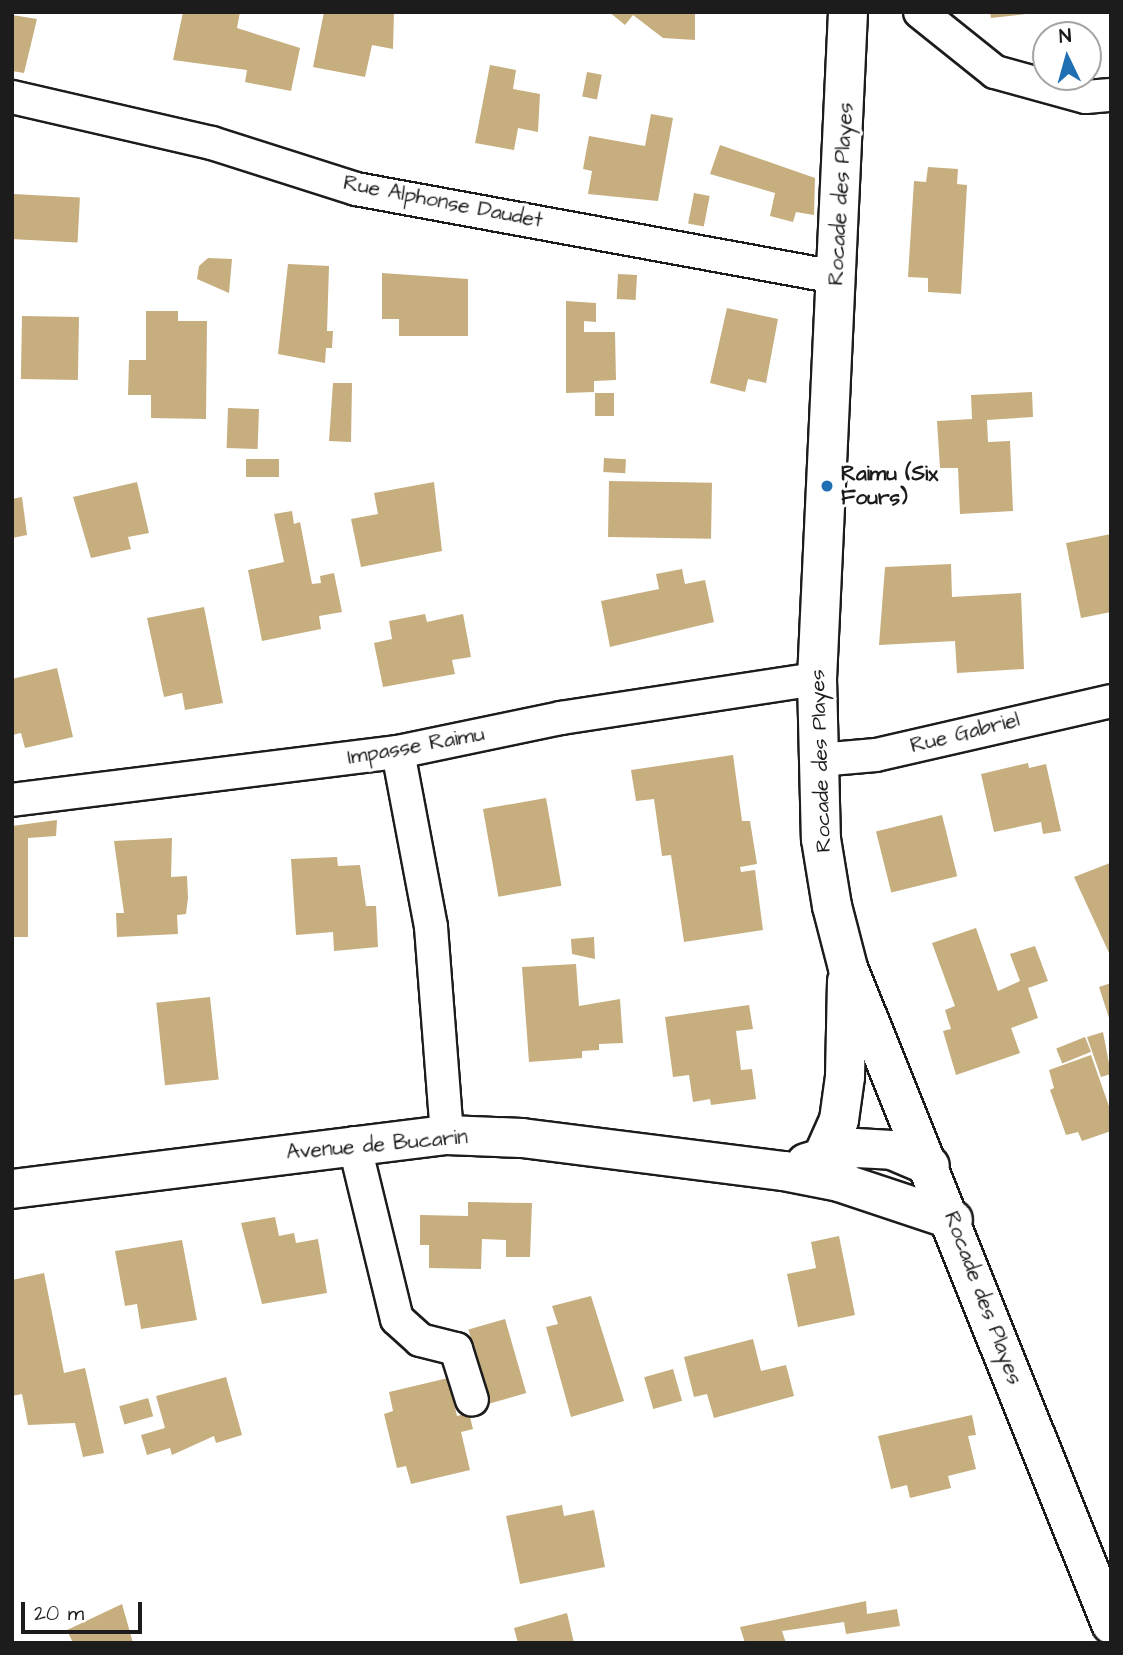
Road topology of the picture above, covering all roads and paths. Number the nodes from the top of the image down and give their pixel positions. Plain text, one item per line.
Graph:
1 (848, 12) edge
2 (920, 12) edge
3 (1111, 95) edge
4 (12, 97) edge
5 (838, 277) junction
6 (817, 678) junction
7 (1111, 701) edge
8 (398, 752) junction
9 (819, 760) junction
10 (12, 800) edge
11 (848, 968) junction
12 (447, 1135) junction
13 (354, 1143) junction
14 (919, 1151) junction
15 (831, 1169) junction
16 (12, 1189) edge
17 (953, 1220) junction
18 (472, 1400) dead end
19 (1111, 1624) edge

1 - 5 street, Rocade des Playes
2 - 3 street
4 - 5 street, Rue Alphonse Daudet
5 - 6 street, Rocade des Playes
6 - 8 street, Impasse Raimu
6 - 9 street, Rocade des Playes
7 - 9 street, Rue Gabriel
8 - 10 street, Impasse Raimu
8 - 12 street
9 - 11 street, Rocade des Playes
11 - 14 street, Rocade des Playes
11 - 15 street
12 - 13 street, Avenue de Bucarin
12 - 15 street, Avenue de Bucarin
13 - 16 street, Avenue de Bucarin
13 - 18 street
14 - 15 street, Avenue de Bucarin
14 - 17 street, Rocade des Playes
15 - 17 street, Avenue de Bucarin
17 - 19 street, Rocade des Playes

